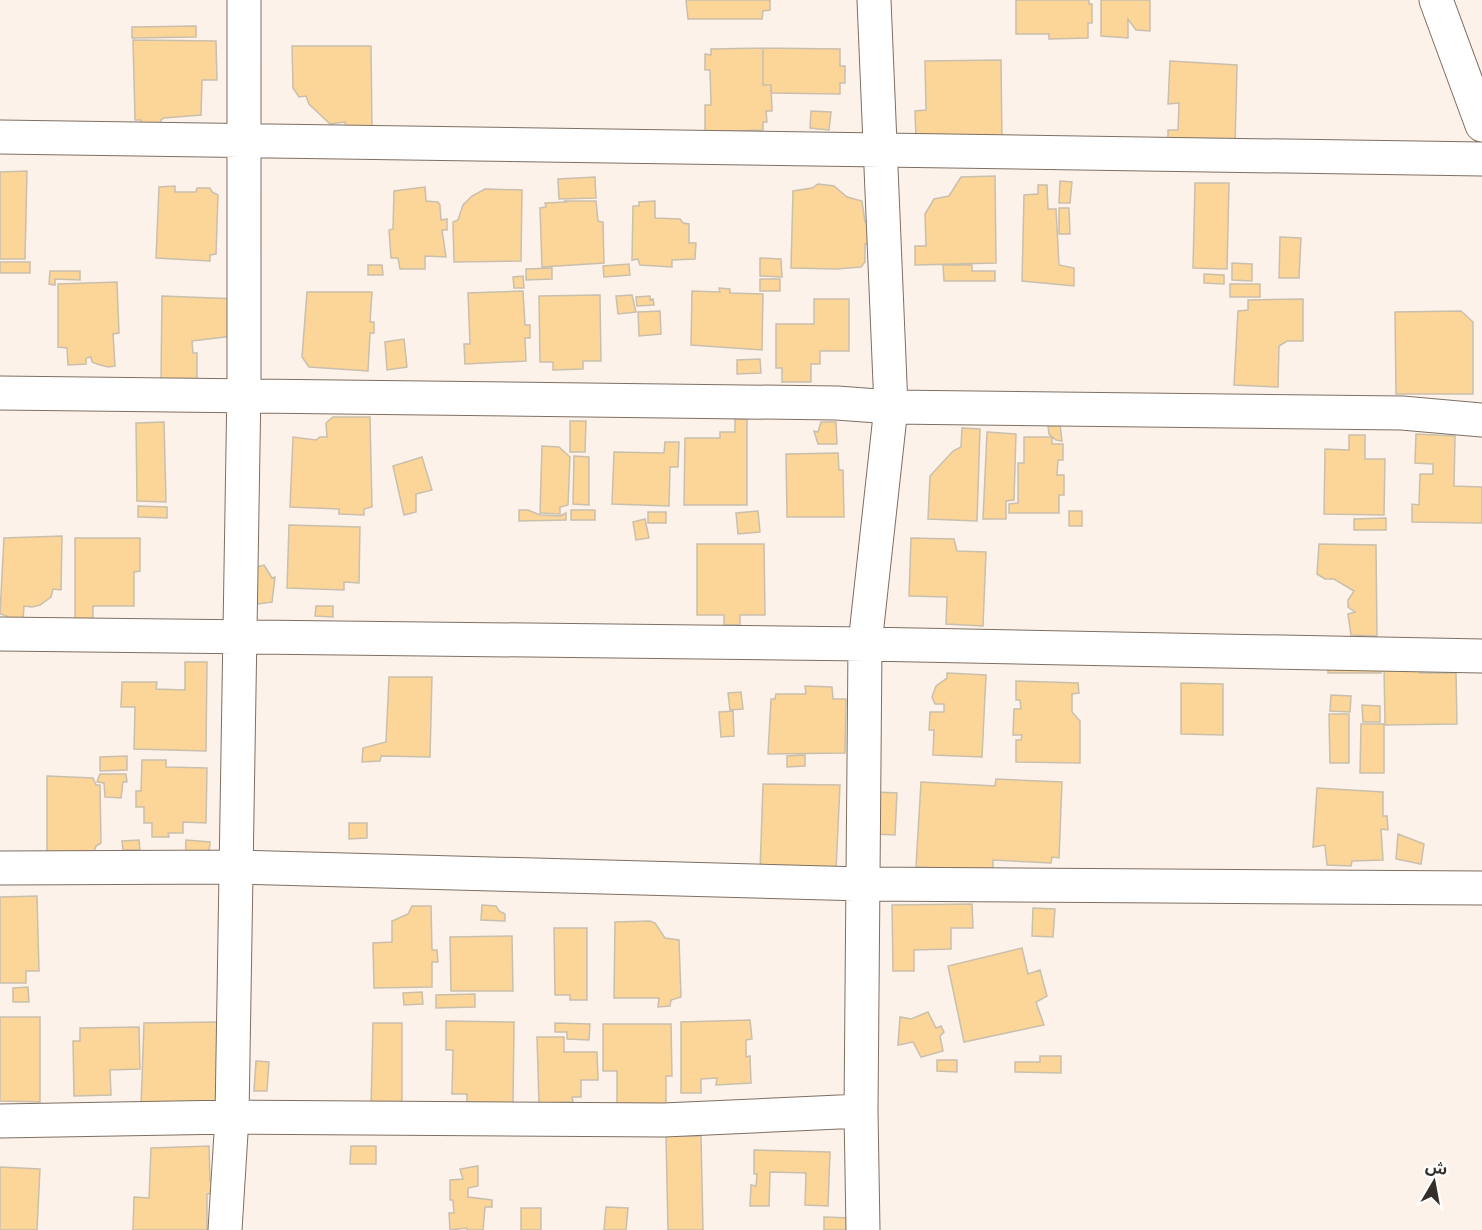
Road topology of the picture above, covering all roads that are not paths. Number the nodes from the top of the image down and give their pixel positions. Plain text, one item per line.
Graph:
1 (244, 0) edge
2 (874, 0) edge
3 (1436, 0) edge
4 (1482, 125) edge
5 (0, 137) edge
6 (245, 141) junction
7 (880, 150) junction
8 (1482, 159) edge
9 (0, 393) edge
10 (244, 395) junction
11 (891, 407) junction
12 (1482, 420) edge
13 (0, 634) edge
14 (239, 637) junction
15 (865, 644) junction
16 (1482, 656) edge
17 (236, 867) junction
18 (0, 868) edge
19 (863, 884) junction
20 (1482, 888) edge
21 (861, 1111) junction
22 (232, 1117) junction
23 (0, 1120) edge
24 (225, 1230) edge
25 (863, 1230) edge

1 - 6 street
2 - 7 street
3 - 4 street
5 - 6 street
6 - 7 street
6 - 10 street
7 - 8 street
7 - 11 street
9 - 10 street
10 - 11 street
10 - 14 street
11 - 12 street
11 - 15 street
13 - 14 street
14 - 15 street
14 - 17 street
15 - 16 street
15 - 19 street
17 - 18 street
17 - 19 street
17 - 22 street
19 - 20 street
19 - 21 street
21 - 22 street
21 - 25 street
22 - 23 street
22 - 24 street

